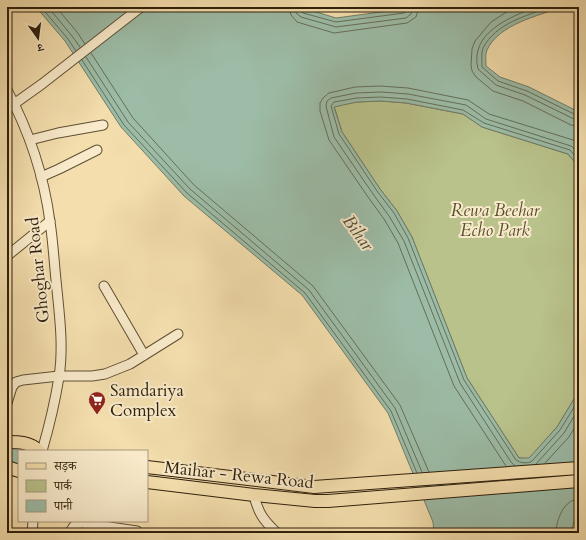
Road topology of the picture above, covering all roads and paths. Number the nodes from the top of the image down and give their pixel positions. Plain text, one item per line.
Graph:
1 (141, 7) edge
2 (7, 90) edge
3 (11, 106) edge
4 (103, 125) dead end
5 (30, 140) junction
6 (97, 150) dead end
7 (41, 177) junction
8 (50, 221) junction
9 (7, 256) edge
10 (104, 286) dead end
11 (178, 334) dead end
12 (144, 355) junction
13 (59, 376) junction
14 (7, 403) edge
15 (7, 442) edge
16 (38, 450) edge
17 (42, 450) edge
18 (148, 467) edge
19 (579, 468) edge
20 (579, 481) edge
21 (148, 482) edge
22 (254, 495) junction
23 (33, 522) edge
24 (32, 533) edge
25 (70, 533) edge
26 (139, 533) edge
27 (277, 533) edge

1 - 3 street
2 - 3 street, Ghoghar Road
3 - 5 street, Ghoghar Road
4 - 5 street
5 - 7 street, Ghoghar Road
6 - 7 street
7 - 8 street, Ghoghar Road
8 - 9 street
8 - 13 street, Ghoghar Road
10 - 12 street
11 - 12 street
12 - 13 street
13 - 14 street
13 - 17 street, Ghoghar Road
15 - 16 main road
18 - 19 main road, Maihar - Rewa Road
20 - 22 main road, Maihar - Rewa Road
21 - 22 main road, Maihar - Rewa Road
22 - 27 street
23 - 24 street
25 - 26 street

